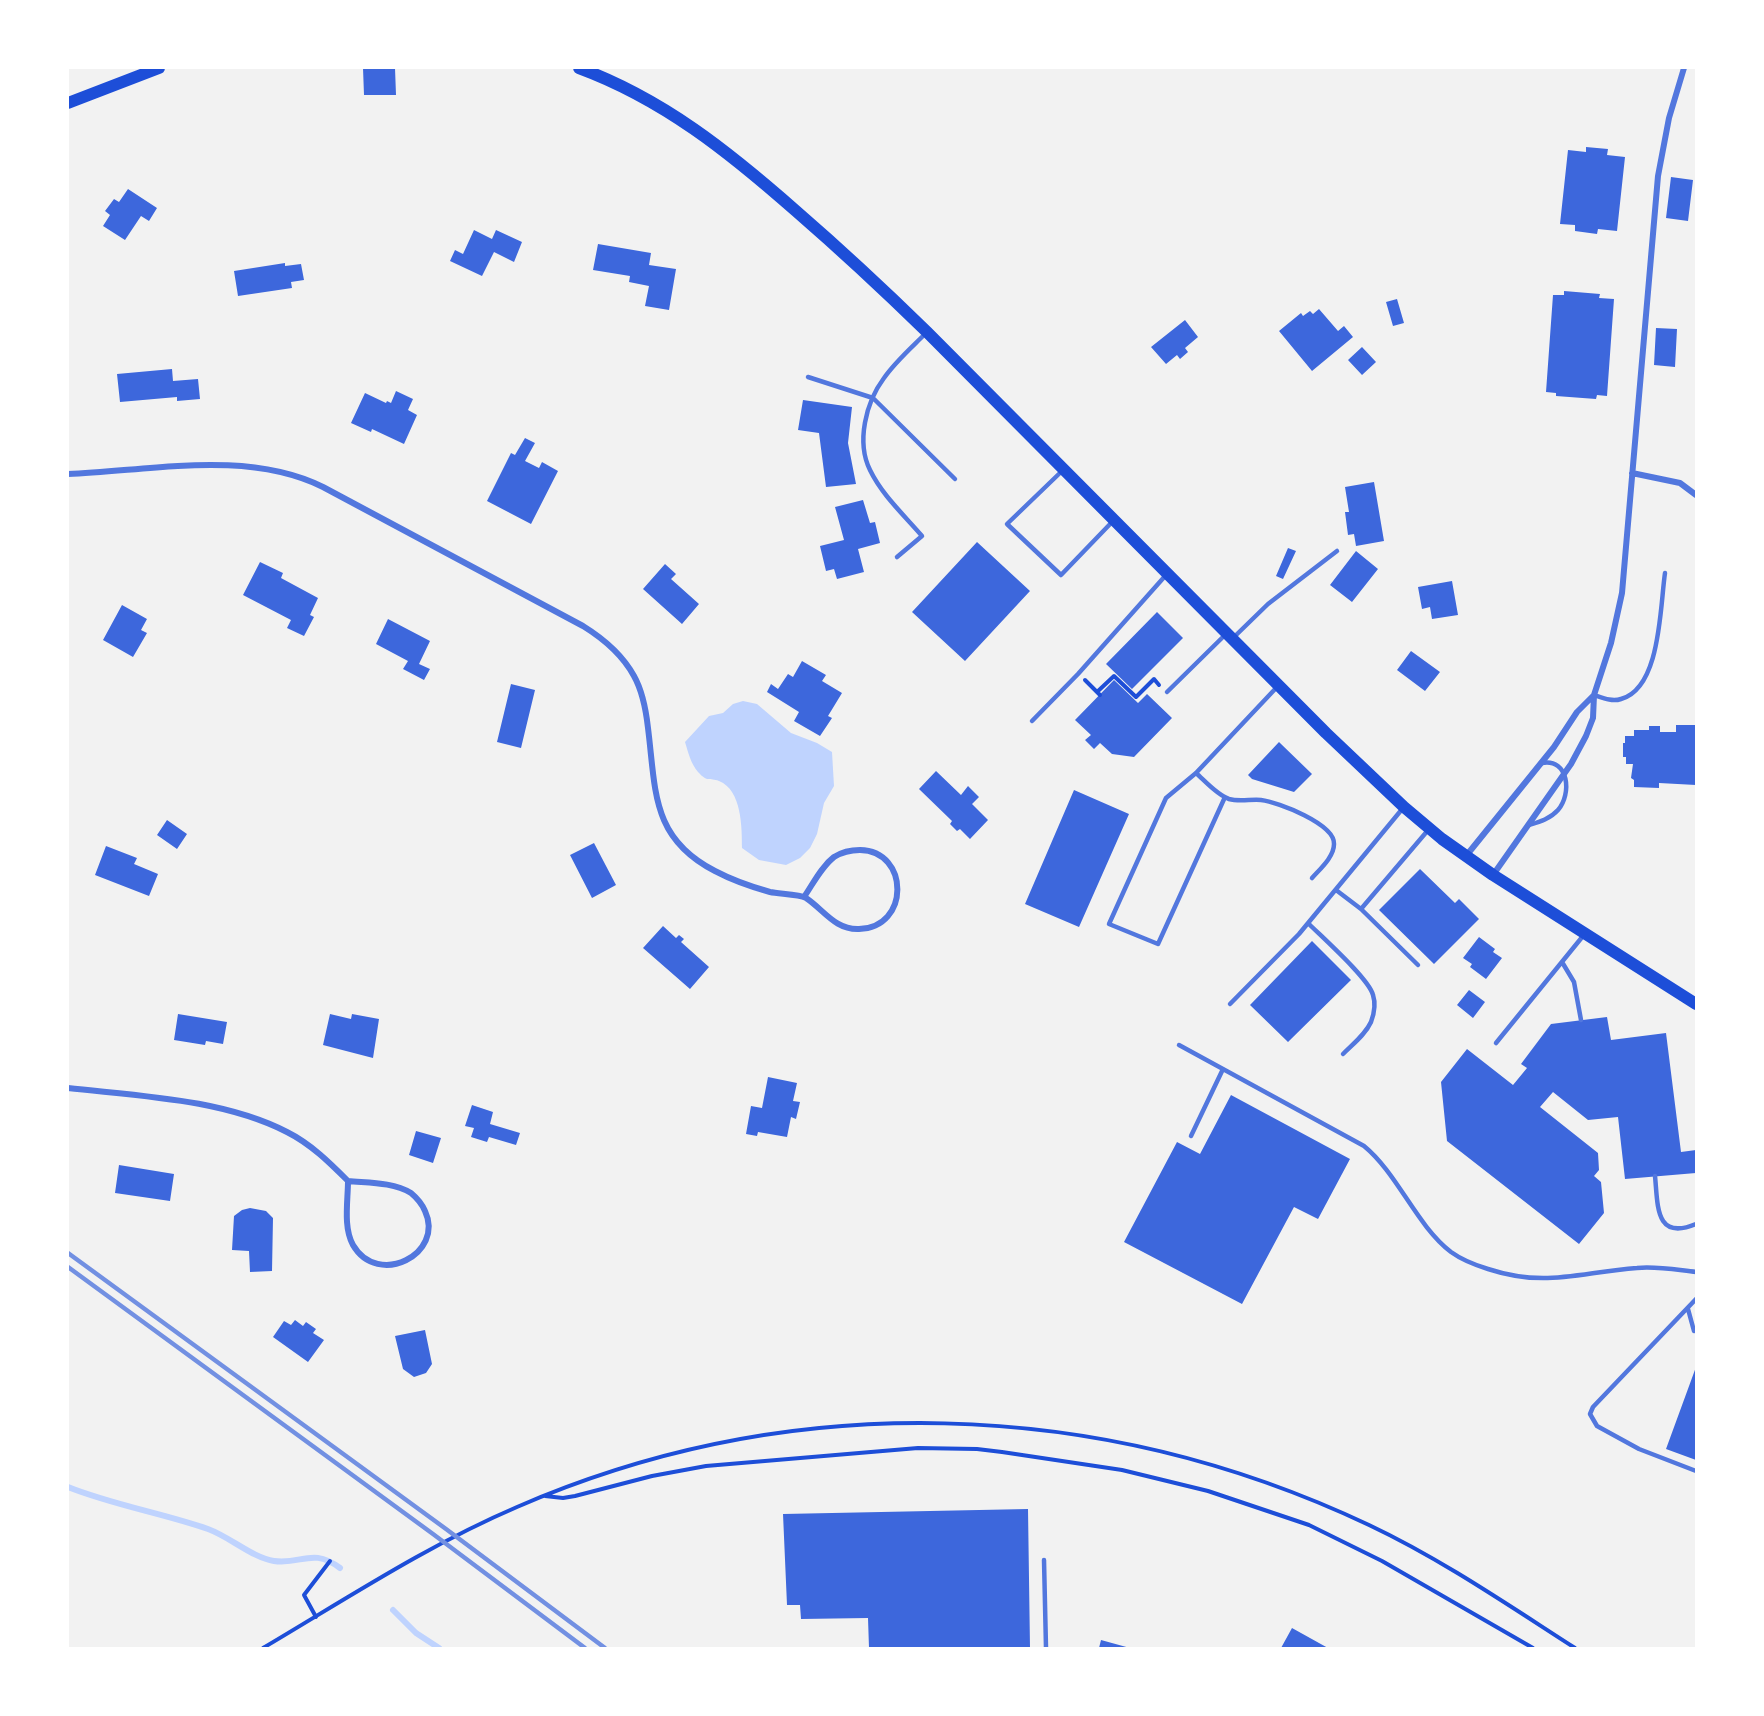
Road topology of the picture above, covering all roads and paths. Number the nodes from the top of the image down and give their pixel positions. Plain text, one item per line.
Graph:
1 (159, 68) edge
2 (579, 68) edge
3 (1684, 68) edge
4 (68, 103) edge
5 (927, 332) junction
6 (808, 377) dead end
7 (873, 398) junction
8 (1064, 469) junction
9 (1632, 473) junction
10 (68, 474) edge
11 (955, 479) dead end
12 (1696, 495) edge
13 (1114, 520) junction
14 (1336, 551) dead end
15 (897, 557) dead end
16 (1167, 573) junction
17 (1665, 573) dead end
18 (1230, 636) junction
19 (1078, 674) junction
20 (1279, 685) junction
21 (1167, 692) joint
22 (1594, 695) junction
23 (1032, 721) dead end
24 (1542, 763) junction
25 (1196, 773) junction
26 (1564, 774) junction
27 (1225, 797) junction
28 (1404, 807) junction
29 (1526, 826) junction
30 (1429, 829) junction
31 (1466, 856) junction
32 (1493, 875) junction
33 (1312, 879) dead end
34 (1336, 890) junction
35 (804, 897) junction
36 (1361, 909) junction
37 (1309, 924) junction
38 (1585, 934) junction
39 (1562, 962) junction
40 (1418, 965) dead end
41 (1230, 1004) dead end
42 (1696, 1004) edge
43 (1581, 1020) dead end
44 (1496, 1043) dead end
45 (1179, 1046) dead end
46 (1343, 1054) dead end
47 (1223, 1069) junction
48 (68, 1088) edge
49 (1191, 1136) dead end
50 (1655, 1176) dead end
51 (348, 1181) junction
52 (1696, 1224) edge
53 (1696, 1272) edge
54 (1696, 1299) edge
55 (1688, 1309) junction
56 (1694, 1331) dead end
57 (1696, 1471) edge
58 (544, 1496) junction
59 (1044, 1560) dead end
60 (330, 1561) dead end
61 (316, 1617) junction
62 (263, 1648) edge
63 (1046, 1648) edge
64 (1533, 1648) edge
65 (1575, 1648) edge

1 - 4 main road
2 - 5 main road
3 - 9 street
5 - 7 lane
5 - 8 main road
6 - 7 lane
7 - 11 lane
7 - 15 lane
8 - 13 main road
8 - 13 lane
9 - 12 street
9 - 22 street
10 - 35 street
13 - 16 main road
14 - 18 lane
16 - 18 main road
16 - 19 lane
17 - 22 lane
18 - 20 main road
18 - 21 lane
19 - 21 path
19 - 23 lane
20 - 25 lane
20 - 28 main road
22 - 24 street
22 - 26 street
24 - 26 lane
24 - 31 street
25 - 27 lane
25 - 27 lane
26 - 29 street
26 - 29 lane
27 - 33 lane
28 - 30 main road
28 - 34 lane
29 - 32 street
30 - 31 main road
30 - 36 lane
31 - 32 main road
32 - 38 main road
34 - 36 lane
34 - 37 lane
35 - 35 street
36 - 40 lane
37 - 41 lane
37 - 46 lane
38 - 39 lane
38 - 42 main road
39 - 43 lane
39 - 44 lane
45 - 47 lane
47 - 49 lane
47 - 53 lane
48 - 51 street
50 - 52 lane
51 - 51 street
54 - 55 lane
55 - 56 lane
55 - 57 lane
58 - 61 path
58 - 64 path
58 - 65 path
59 - 63 lane
60 - 61 path
61 - 62 path

